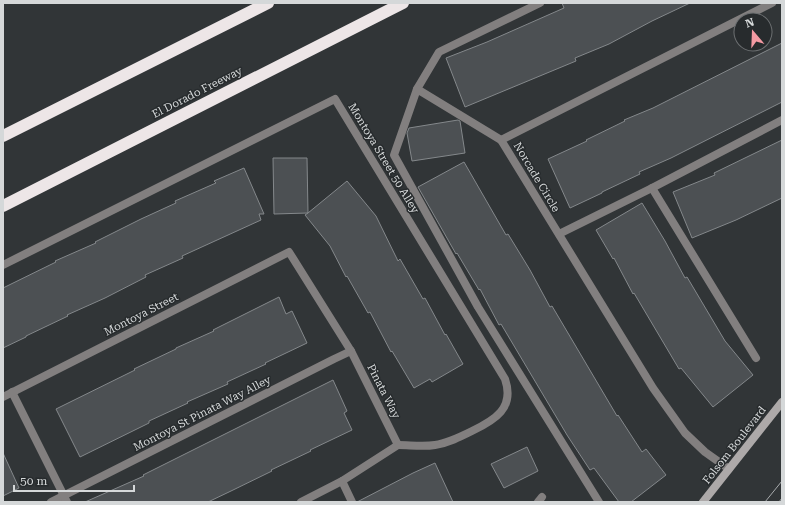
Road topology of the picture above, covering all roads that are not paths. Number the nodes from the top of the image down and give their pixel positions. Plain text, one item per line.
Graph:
1 (268, 3) edge
2 (403, 3) edge
3 (540, 3) edge
4 (772, 3) edge
5 (417, 89) junction
6 (782, 120) edge
7 (3, 136) edge
8 (502, 140) junction
9 (652, 188) junction
10 (3, 206) edge
11 (559, 234) junction
12 (289, 252) joint
13 (3, 266) edge
14 (351, 351) junction
15 (756, 358) dead end
16 (12, 392) junction
17 (3, 396) edge
18 (782, 402) edge
19 (398, 445) junction
20 (729, 469) junction
21 (342, 481) junction
22 (66, 499) edge
23 (51, 502) edge
24 (301, 502) edge
25 (352, 502) edge
26 (599, 502) edge
27 (703, 502) edge

1 - 7 highway
2 - 10 highway, El Dorado Freeway
3 - 5 street
4 - 8 street, Norcade Circle
5 - 8 street
5 - 26 street
6 - 9 street
8 - 11 street, Norcade Circle
9 - 11 street
9 - 15 street
11 - 20 street, Norcade Circle
12 - 14 street, Pinata Way
12 - 16 street, Montoya Street
13 - 19 street, Montoya Street 50 Alley
14 - 19 street, Pinata Way
14 - 22 street, Montoya St Pinata Way Alley
16 - 17 street, Montoya Street
16 - 22 street
18 - 20 main road, Folsom Boulevard
19 - 21 street
20 - 27 main road, Folsom Boulevard
21 - 24 street
21 - 25 street
22 - 23 street, Montoya St Pinata Way Alley

